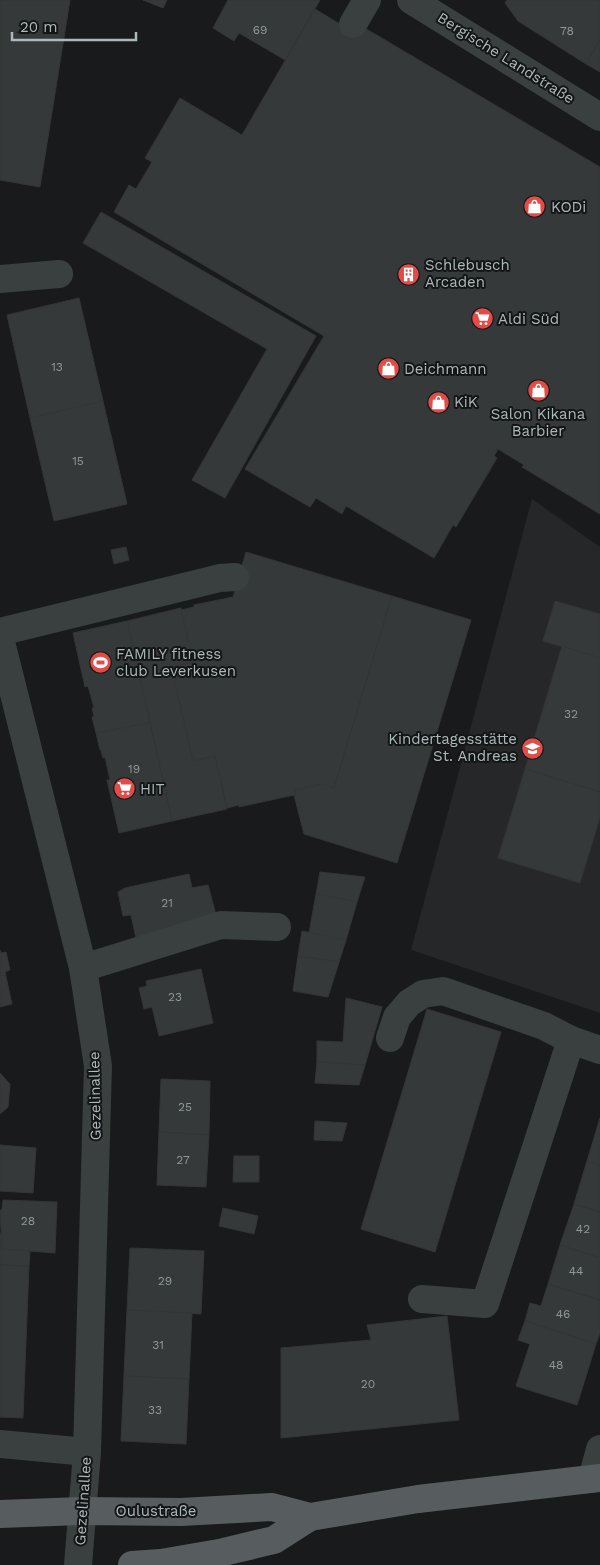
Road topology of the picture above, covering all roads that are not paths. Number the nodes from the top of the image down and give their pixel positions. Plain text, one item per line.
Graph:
1 (367, 0) edge
2 (411, 0) edge
3 (353, 24) dead end
4 (600, 117) edge
5 (59, 274) dead end
6 (0, 279) edge
7 (235, 577) dead end
8 (0, 632) edge
9 (0, 638) edge
10 (278, 927) dead end
11 (83, 968) junction
12 (390, 1038) dead end
13 (571, 1040) junction
14 (600, 1050) edge
15 (422, 1298) dead end
16 (0, 1444) edge
17 (600, 1449) edge
18 (87, 1452) junction
19 (596, 1478) edge
20 (81, 1511) junction
21 (0, 1514) edge
22 (310, 1517) junction
23 (78, 1565) edge
24 (132, 1565) edge

1 - 3 street
2 - 4 street, Bergische Landstraße
5 - 6 street
7 - 8 street
9 - 11 street, Gezelinallee
10 - 11 street
11 - 18 street, Gezelinallee
12 - 13 street
13 - 14 street
13 - 15 street
16 - 18 street
17 - 19 street
18 - 20 street, Gezelinallee
19 - 22 main road, Oulustraße
20 - 21 main road, Oulustraße
20 - 22 main road, Oulustraße
20 - 23 street, Gezelinallee
22 - 24 main road, Oulustraße

